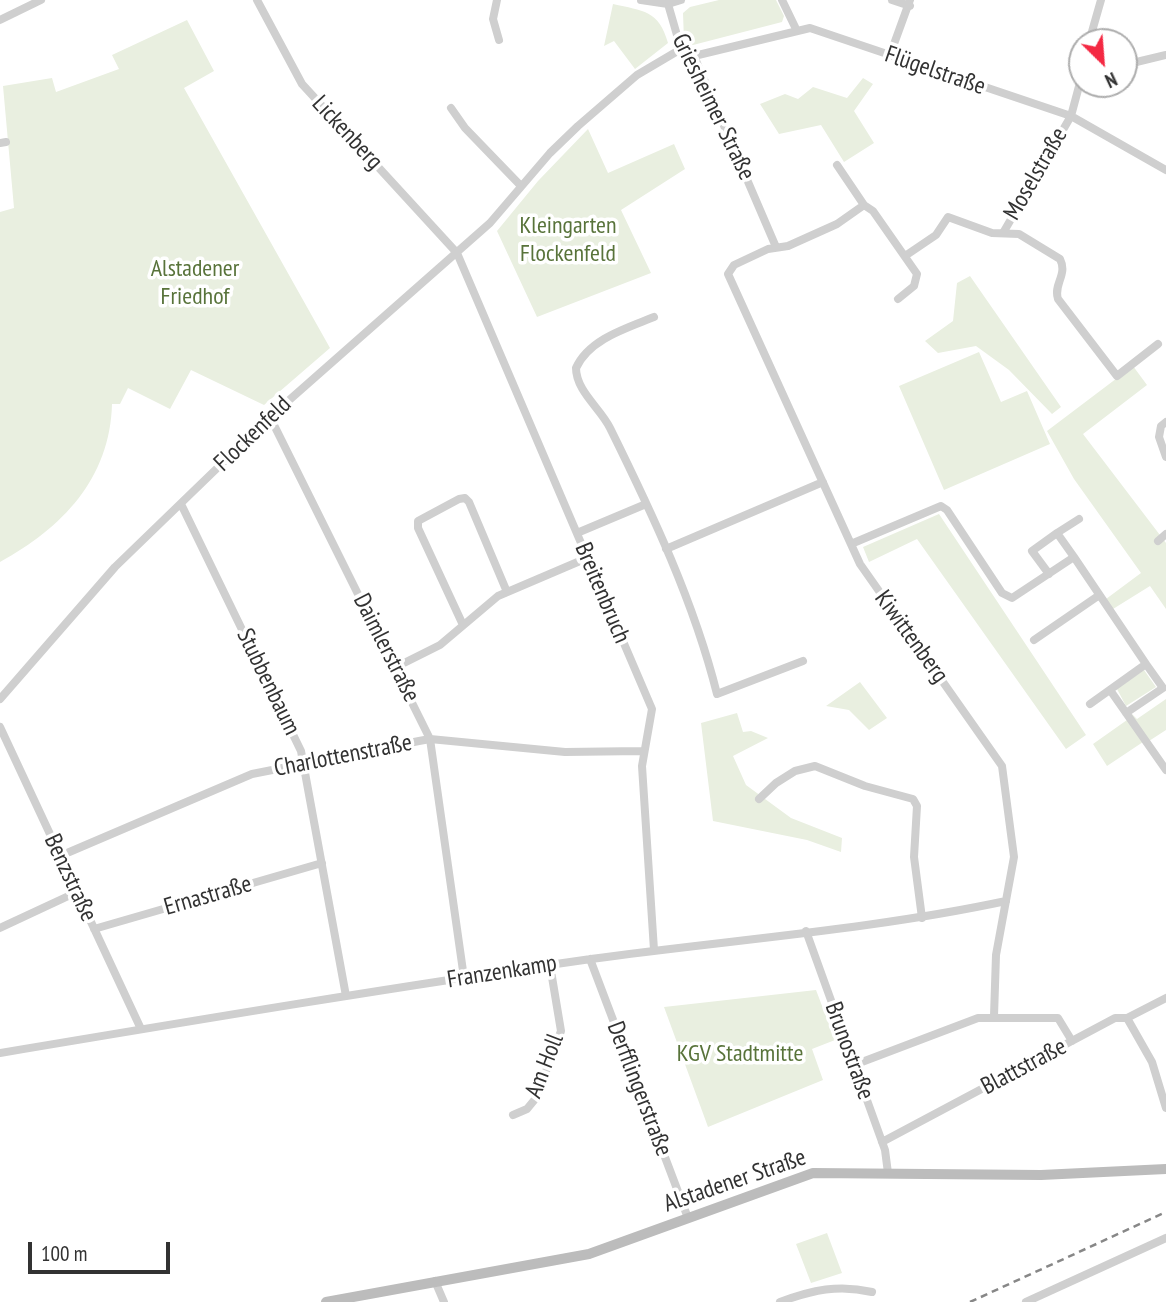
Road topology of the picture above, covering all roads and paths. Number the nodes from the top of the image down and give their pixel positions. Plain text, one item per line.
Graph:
1 (41, 0) edge
2 (257, 0) edge
3 (497, 0) edge
4 (681, 0) edge
5 (782, 0) edge
6 (892, 0) edge
7 (1101, 0) edge
8 (647, 1) edge
9 (910, 3) edge
10 (668, 5) junction
11 (0, 20) edge
12 (1093, 28) edge
13 (796, 29) junction
14 (499, 40) dead end
15 (681, 49) junction
16 (890, 55) junction
17 (1166, 55) edge
18 (694, 56) junction
19 (1138, 62) edge
20 (1076, 98) edge
21 (451, 108) dead end
22 (1071, 117) junction
23 (837, 165) dead end
24 (1166, 170) edge
25 (521, 186) junction
26 (864, 205) junction
27 (1003, 233) junction
28 (776, 247) junction
29 (457, 253) junction
30 (905, 256) junction
31 (898, 299) dead end
32 (654, 317) dead end
33 (1158, 344) dead end
34 (270, 416) junction
35 (1166, 422) edge
36 (1166, 457) edge
37 (822, 482) junction
38 (181, 504) junction
39 (646, 504) junction
40 (1079, 519) dead end
41 (577, 533) junction
42 (1058, 533) junction
43 (1166, 534) edge
44 (1158, 541) dead end
45 (851, 544) junction
46 (666, 548) junction
47 (1074, 556) junction
48 (587, 558) junction
49 (1049, 574) junction
50 (507, 592) junction
51 (1098, 596) junction
52 (463, 625) junction
53 (1034, 640) dead end
54 (803, 661) dead end
55 (1146, 664) junction
56 (396, 667) junction
57 (1110, 690) junction
58 (0, 699) edge
59 (1090, 704) dead end
60 (1126, 713) junction
61 (0, 727) edge
62 (430, 739) junction
63 (642, 751) junction
64 (304, 764) junction
65 (1166, 770) edge
66 (760, 799) dead end
67 (60, 856) junction
68 (322, 863) junction
69 (77, 892) junction
70 (1006, 901) junction
71 (922, 918) junction
72 (0, 928) edge
73 (94, 929) junction
74 (806, 931) junction
75 (654, 950) junction
76 (590, 959) junction
77 (550, 965) junction
78 (464, 978) junction
79 (346, 996) junction
80 (1166, 998) edge
81 (994, 1016) junction
82 (1127, 1018) junction
83 (141, 1029) junction
84 (1072, 1041) junction
85 (0, 1053) edge
86 (854, 1065) junction
87 (1166, 1108) edge
88 (513, 1115) dead end
89 (882, 1143) junction
90 (1166, 1169) edge
91 (888, 1173) junction
92 (688, 1219) junction
93 (1166, 1238) edge
94 (435, 1281) junction
95 (872, 1292) dead end
96 (327, 1302) edge
97 (444, 1302) edge
98 (780, 1302) edge
99 (1026, 1302) edge

1 - 11 street
2 - 29 street, Lickenberg
3 - 14 street
4 - 10 street
5 - 13 street
6 - 9 street
7 - 12 street
8 - 10 street
9 - 16 street
10 - 15 street, Griesheimer Straße
13 - 16 street, Flügelstraße
13 - 18 street, Flügelstraße
15 - 18 street, Griesheimer Straße
15 - 25 street, Flockenfeld
16 - 22 street, Flügelstraße
17 - 19 street
18 - 28 street, Griesheimer Straße
20 - 22 street, Moselstraße
21 - 25 street
22 - 24 street, Flügelstraße
22 - 27 street, Moselstraße
23 - 26 street
25 - 29 street, Flockenfeld
26 - 28 street
26 - 30 street
27 - 30 street, Moselstraße
27 - 33 street, Moselstraße
28 - 37 street, Kiwittenberg
29 - 34 street, Flockenfeld
29 - 41 street, Breitenbruch
30 - 31 street
32 - 39 street
34 - 38 street, Flockenfeld
34 - 56 street, Daimlerstraße
35 - 36 street
37 - 45 street, Kiwittenberg
37 - 46 street
38 - 58 street, Flockenfeld
38 - 64 street, Stubbenbaum
39 - 41 street
39 - 46 street
40 - 42 street
41 - 48 street, Breitenbruch
42 - 47 street
42 - 49 street
43 - 44 street
45 - 49 street
45 - 70 street, Kiwittenberg
46 - 54 street
47 - 49 street
47 - 51 street
48 - 50 street
48 - 63 street, Breitenbruch
50 - 52 street
50 - 52 street
51 - 53 street
51 - 55 street
52 - 56 street
55 - 57 street
55 - 60 street
56 - 62 street, Daimlerstraße
57 - 59 street
57 - 60 street
60 - 65 street
61 - 67 street, Benzstraße
62 - 63 street, Charlottenstraße
62 - 64 street, Charlottenstraße
62 - 78 street, Daimlerstraße
63 - 75 street, Breitenbruch
64 - 67 street, Charlottenstraße
64 - 68 street, Stubbenbaum
66 - 71 street
67 - 69 street, Benzstraße
68 - 73 street, Ernastraße
68 - 79 street, Stubbenbaum
69 - 72 street
69 - 73 street, Benzstraße
70 - 71 street, Franzenkamp
70 - 81 street, Kiwittenberg
71 - 74 street, Franzenkamp
73 - 83 street, Benzstraße
74 - 75 street, Franzenkamp
74 - 86 street, Brunostraße
75 - 76 street, Franzenkamp
76 - 77 street, Franzenkamp
76 - 92 street, Derfflingerstraße
77 - 78 street, Franzenkamp
77 - 88 street, Am Holl
78 - 79 street, Franzenkamp
79 - 83 street, Franzenkamp
80 - 82 street, Blattstraße
81 - 84 street
81 - 86 street
82 - 84 street, Blattstraße
82 - 87 street
83 - 85 street, Franzenkamp
84 - 89 street, Blattstraße
86 - 89 street, Brunostraße
89 - 91 street, Brunostraße
90 - 91 street, Alstadener Straße
91 - 92 street, Alstadener Straße
92 - 94 street, Alstadener Straße
93 - 99 street
94 - 96 street, Alstadener Straße
94 - 97 street
95 - 98 street

